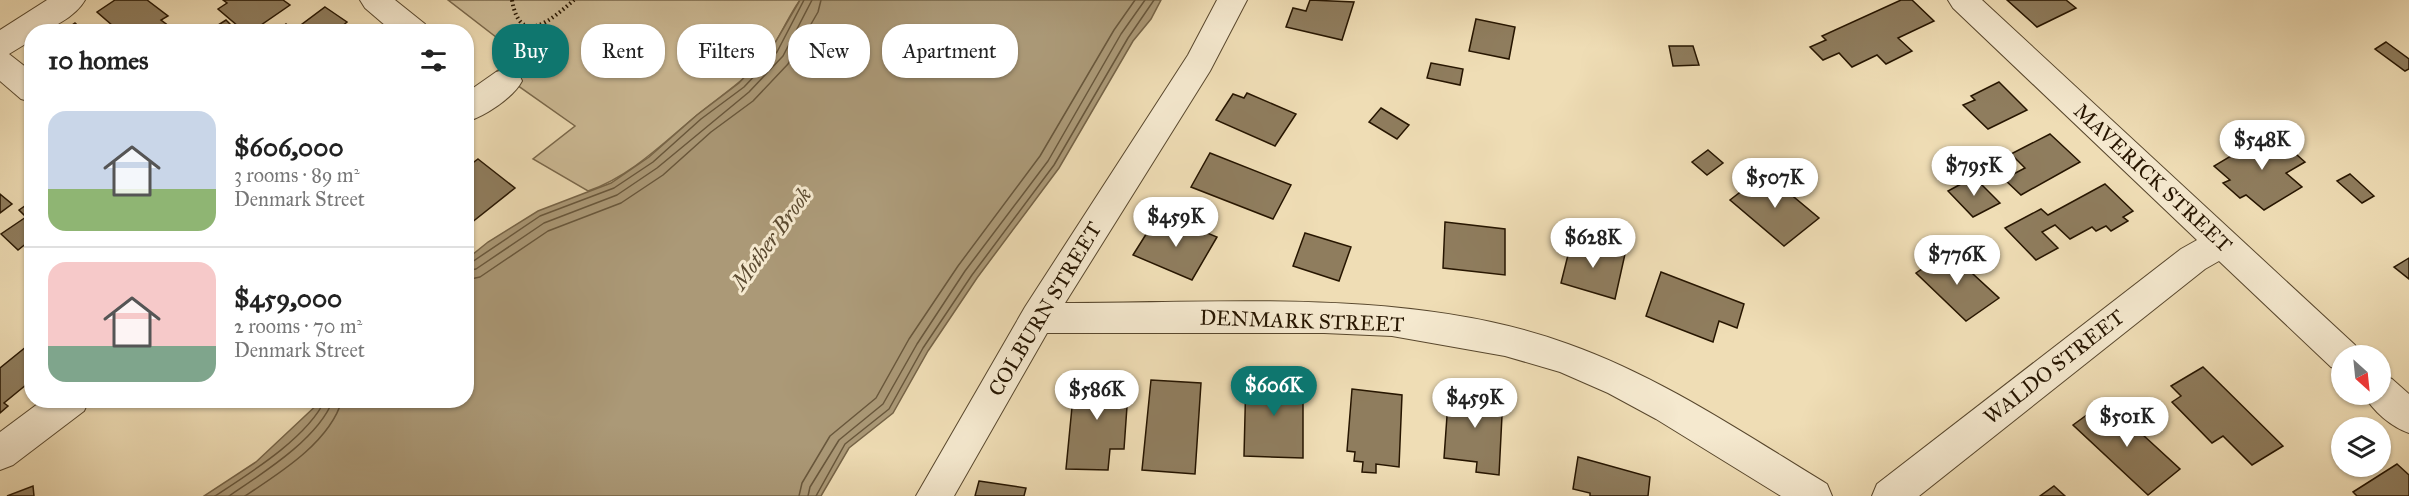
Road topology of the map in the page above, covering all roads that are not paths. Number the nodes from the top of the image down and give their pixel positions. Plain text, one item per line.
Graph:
1 (70, 0) edge
2 (375, 0) edge
3 (1232, 0) edge
4 (1963, 0) edge
5 (33, 24) edge
6 (404, 24) edge
7 (24, 30) edge
8 (0, 45) edge
9 (0, 63) edge
10 (507, 81) dead end
11 (24, 83) edge
12 (474, 104) edge
13 (2222, 243) junction
14 (1037, 318) junction
15 (2331, 345) edge
16 (2391, 400) edge
17 (61, 408) edge
18 (2409, 417) edge
19 (0, 453) edge
20 (934, 496) edge
21 (1814, 496) edge
22 (1890, 496) edge

1 - 5 street
2 - 6 street
3 - 14 street, COLBURN STREET
4 - 13 street, MAVERICK STREET
7 - 8 street
9 - 11 street
10 - 12 street
13 - 15 street, MAVERICK STREET
13 - 22 street, WALDO STREET
14 - 20 street, COLBURN STREET
14 - 21 street, DENMARK STREET
16 - 18 street
17 - 19 street

